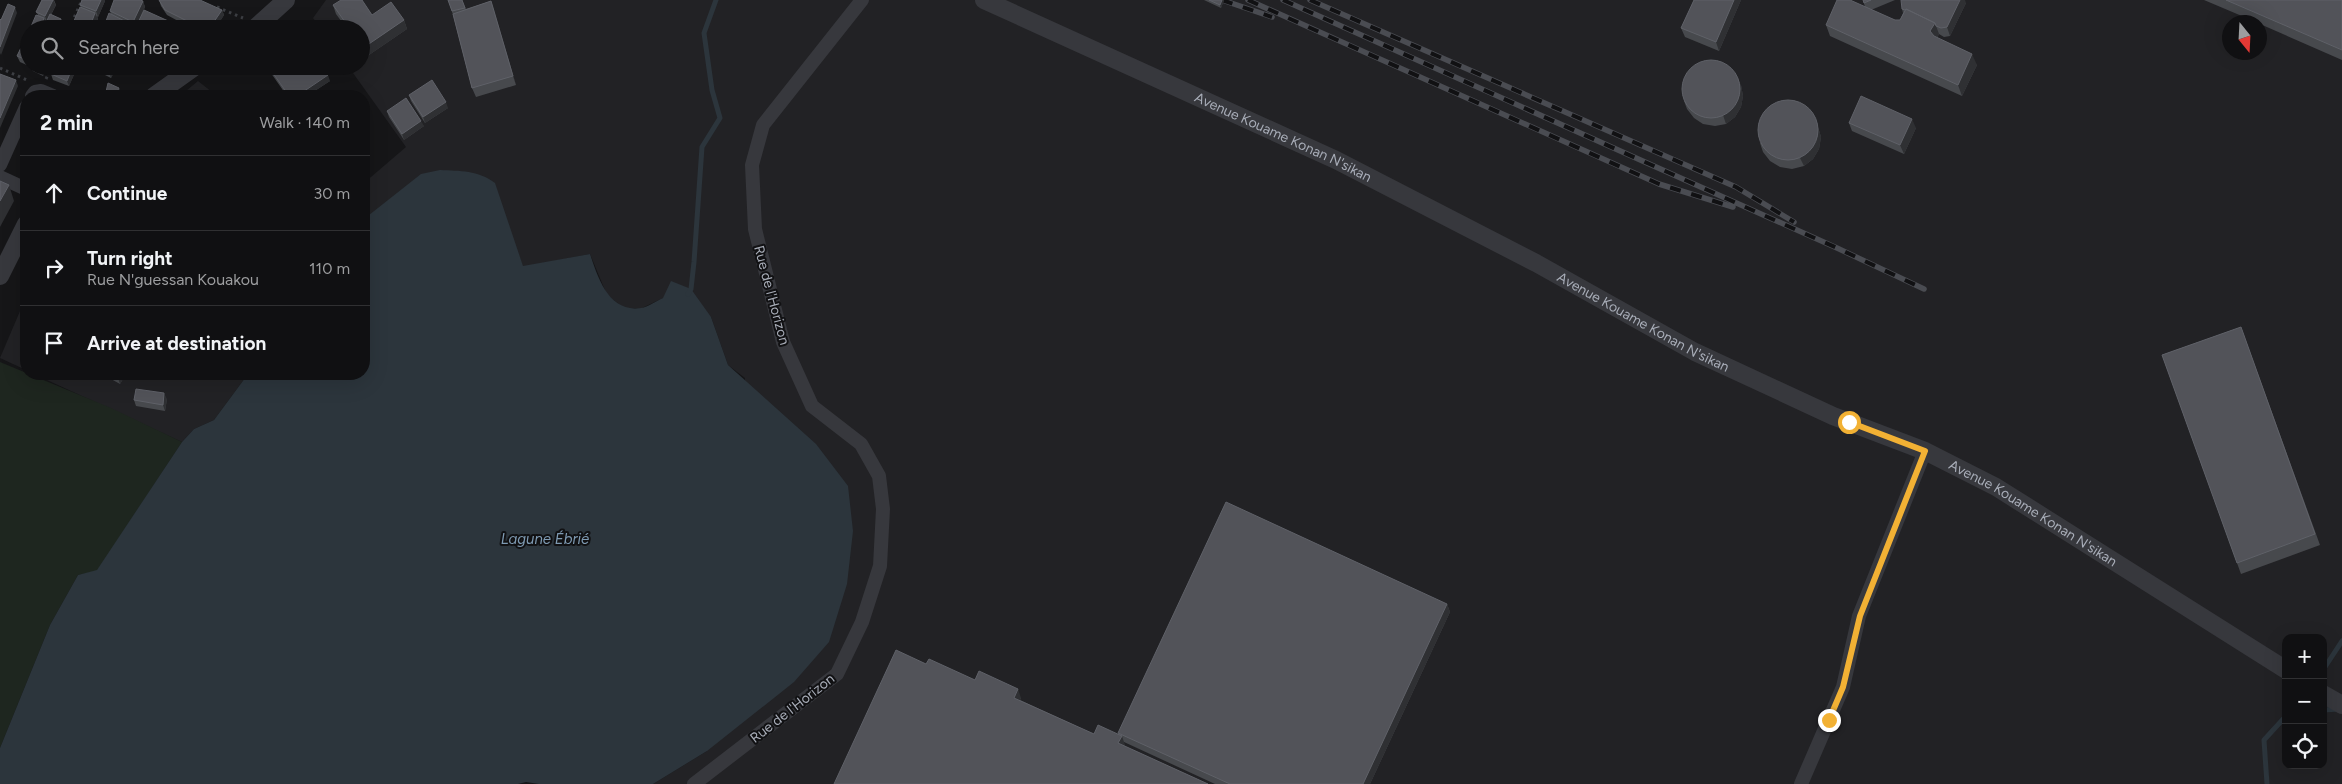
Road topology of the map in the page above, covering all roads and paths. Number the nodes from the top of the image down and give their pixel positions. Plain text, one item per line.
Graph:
1 (82, 0) edge
2 (286, 0) edge
3 (862, 0) edge
4 (984, 0) edge
5 (216, 7) edge
6 (73, 20) edge
7 (243, 20) edge
8 (265, 20) edge
9 (0, 68) edge
10 (183, 75) edge
11 (32, 90) edge
12 (162, 90) edge
13 (20, 120) edge
14 (0, 165) edge
15 (0, 177) edge
16 (20, 186) edge
17 (20, 236) edge
18 (0, 276) edge
19 (1925, 451) junction
20 (2282, 667) edge
21 (2327, 696) edge
22 (2342, 705) edge
23 (694, 784) edge
24 (1801, 784) edge

1 - 6 path
2 - 8 street
3 - 23 street, Rue de l'Horizon
4 - 19 street, Avenue Kouame Konan N'sikan
5 - 7 path
9 - 11 path
10 - 12 street
13 - 14 street
15 - 16 street
17 - 18 street
19 - 20 street, Avenue Kouame Konan N'sikan
19 - 24 street
21 - 22 street

